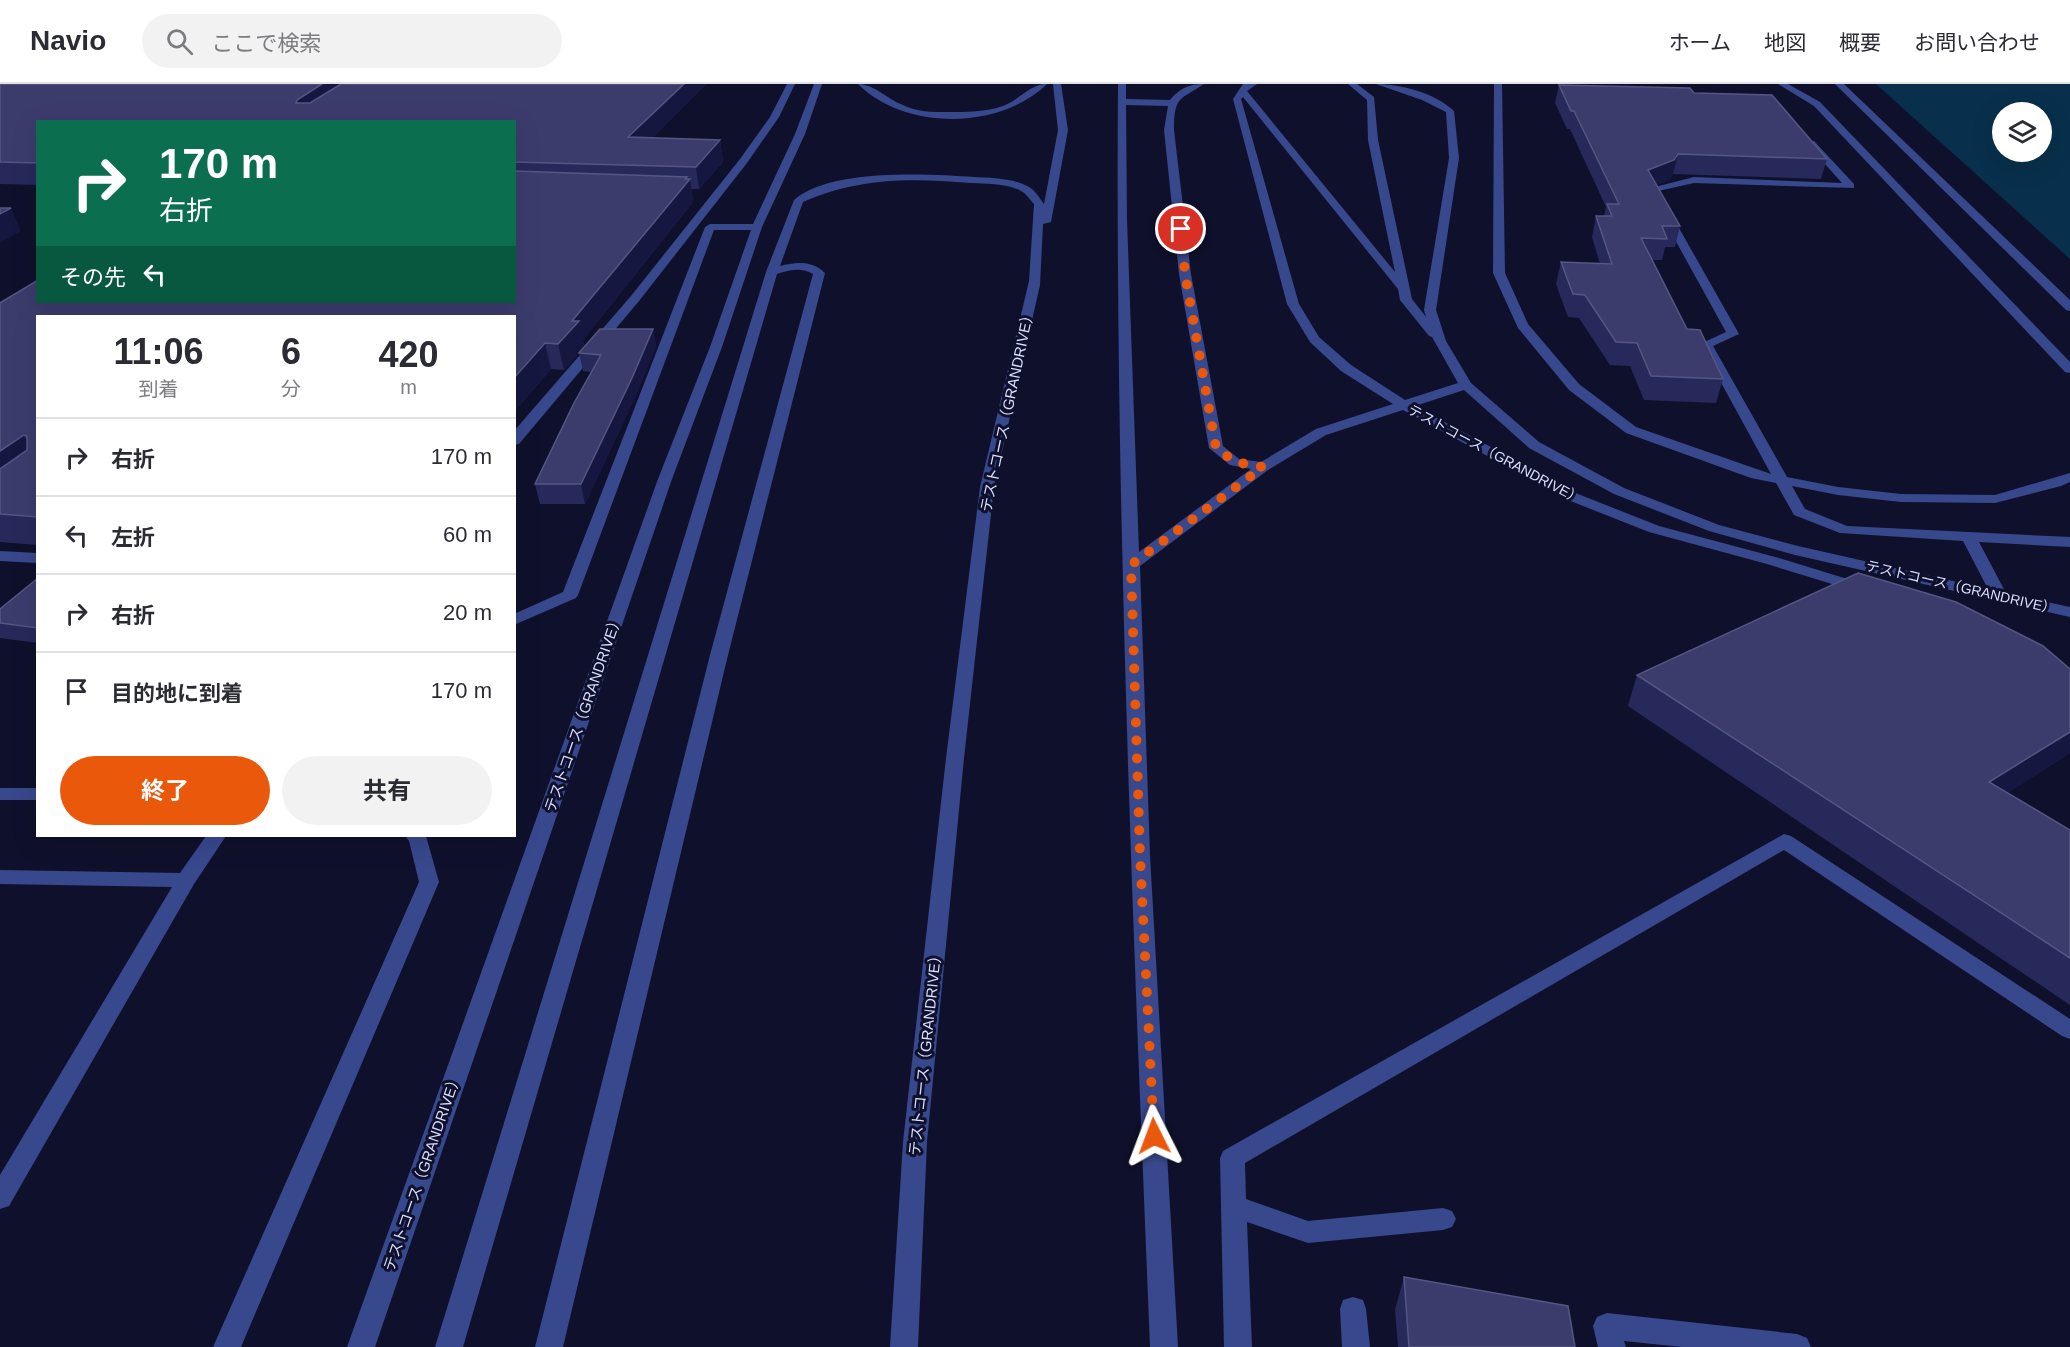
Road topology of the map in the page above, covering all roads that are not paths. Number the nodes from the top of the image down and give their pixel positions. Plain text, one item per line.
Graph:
1 (791, 84) edge
2 (818, 84) edge
3 (862, 84) edge
4 (1043, 84) edge
5 (1057, 84) edge
6 (1200, 84) edge
7 (1352, 84) edge
8 (1380, 84) edge
9 (1498, 84) edge
10 (1782, 84) edge
11 (1839, 84) edge
12 (1248, 88) edge
13 (1122, 93) edge
14 (1173, 103) junction
15 (1802, 133) edge
16 (757, 227) junction
17 (772, 272) junction
18 (1034, 285) junction
19 (1403, 289) junction
20 (2070, 307) edge
21 (1440, 341) junction
22 (2070, 369) edge
23 (1466, 385) junction
24 (1402, 404) junction
25 (516, 438) edge
26 (1263, 467) junction
27 (2070, 477) edge
28 (1781, 480) junction
29 (1968, 536) junction
30 (2070, 542) edge
31 (0, 555) edge
32 (36, 558) edge
33 (1131, 565) junction
34 (1872, 592) edge
35 (2000, 596) junction
36 (2070, 612) edge
37 (516, 619) edge
38 (0, 794) edge
39 (36, 794) edge
40 (215, 837) edge
41 (416, 837) edge
42 (0, 877) edge
43 (186, 880) junction
44 (2070, 1030) edge
45 (0, 1198) edge
46 (1234, 1206) junction
47 (1443, 1219) dead end
48 (1353, 1309) dead end
49 (227, 1347) edge
50 (361, 1347) edge
51 (448, 1347) edge
52 (549, 1347) edge
53 (904, 1347) edge
54 (1164, 1347) edge
55 (1238, 1347) edge
56 (1356, 1347) edge
57 (1612, 1347) edge
58 (1797, 1347) edge

1 - 25 street
2 - 16 street, テストコース（GRANDRIVE）
3 - 4 street
5 - 18 street, テストコース（GRANDRIVE）
6 - 14 street
7 - 19 street
8 - 21 street, テストコース（GRANDRIVE）
9 - 28 street
10 - 22 street
11 - 20 street
12 - 19 street, テストコース（GRANDRIVE）
12 - 24 street, テストコース（GRANDRIVE）
13 - 14 street
13 - 33 street
14 - 26 street
15 - 28 street
16 - 37 street
16 - 50 street, テストコース（GRANDRIVE）
17 - 18 street
17 - 51 street
17 - 52 street
18 - 53 street, テストコース（GRANDRIVE）
19 - 21 street
21 - 23 street, テストコース（GRANDRIVE）
23 - 24 street
23 - 35 street, テストコース（GRANDRIVE）
24 - 26 street
24 - 34 street, テストコース（GRANDRIVE）
26 - 33 street
27 - 28 street
28 - 29 street
29 - 30 street
29 - 35 street
31 - 32 street
33 - 54 street
35 - 36 street, テストコース（GRANDRIVE）
38 - 39 street
40 - 43 street
41 - 49 street
42 - 43 street
43 - 45 street
44 - 46 street
46 - 47 street
46 - 55 street
48 - 56 street
57 - 58 street

